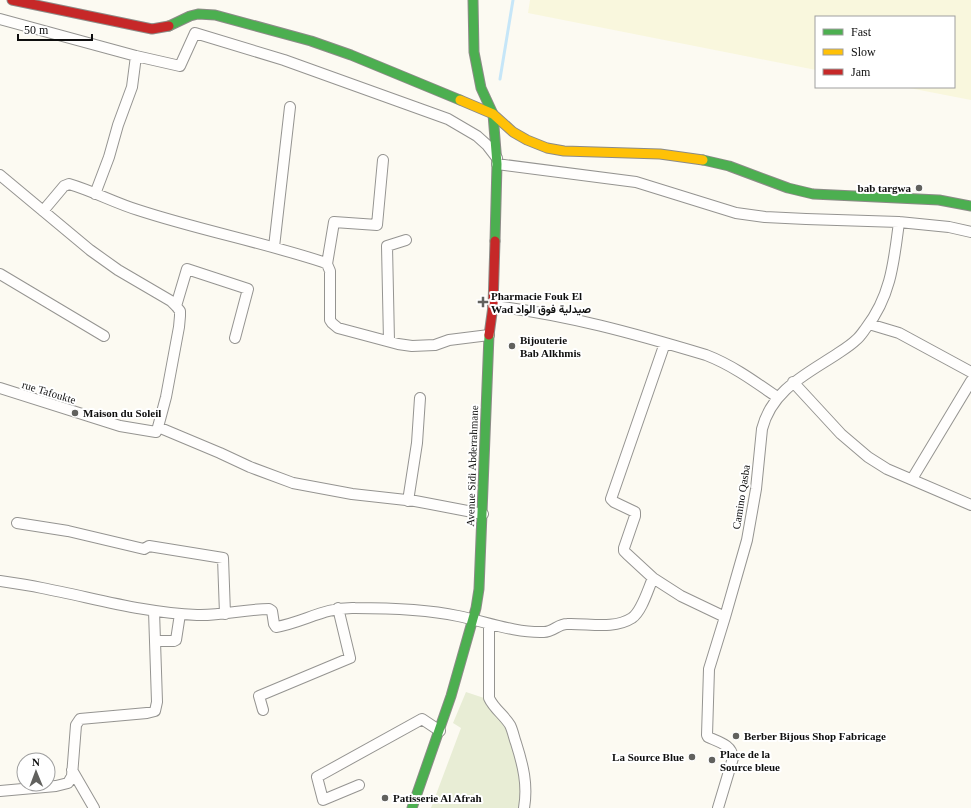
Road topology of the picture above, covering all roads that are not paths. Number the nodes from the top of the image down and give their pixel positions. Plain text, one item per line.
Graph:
1 (12, 0) edge
2 (473, 0) edge
3 (0, 19) edge
4 (136, 56) junction
5 (290, 107) dead end
6 (493, 114) junction
7 (383, 160) dead end
8 (497, 161) junction
9 (0, 174) edge
10 (95, 194) junction
11 (971, 206) edge
12 (42, 211) junction
13 (899, 222) junction
14 (971, 232) edge
15 (406, 240) dead end
16 (274, 247) junction
17 (327, 264) junction
18 (0, 274) edge
19 (176, 306) junction
20 (493, 306) junction
21 (869, 324) junction
22 (489, 335) junction
23 (104, 336) dead end
24 (235, 338) dead end
25 (389, 341) junction
26 (665, 343) junction
27 (971, 372) edge
28 (971, 381) edge
29 (794, 382) junction
30 (0, 388) edge
31 (777, 397) junction
32 (420, 398) dead end
33 (158, 427) junction
34 (912, 479) junction
35 (408, 501) junction
36 (971, 505) edge
37 (483, 514) junction
38 (17, 523) dead end
39 (653, 578) junction
40 (0, 580) edge
41 (338, 608) junction
42 (154, 611) junction
43 (180, 614) junction
44 (225, 614) junction
45 (725, 617) junction
46 (472, 620) junction
47 (490, 624) junction
48 (155, 641) junction
49 (262, 710) dead end
50 (440, 730) junction
51 (72, 770) junction
52 (359, 785) dead end
53 (0, 791) edge
54 (94, 808) edge
55 (412, 808) edge
56 (524, 808) edge
57 (718, 808) edge

1 - 6 street
2 - 6 street
3 - 4 street
4 - 8 street
4 - 10 street
5 - 16 street
6 - 8 street, Avenue Sidi Abderrahmane
6 - 11 street
7 - 17 street
8 - 13 street
8 - 20 street, Avenue Sidi Abderrahmane
9 - 12 street
10 - 12 street
10 - 16 street
12 - 19 street
13 - 14 street
13 - 21 street, Camino Qasba
15 - 25 street
16 - 17 street
17 - 25 street
18 - 23 street
19 - 24 street
19 - 33 street
20 - 22 street, Avenue Sidi Abderrahmane
20 - 26 street
21 - 27 street
21 - 29 street, Camino Qasba
22 - 25 street
22 - 37 street, Avenue Sidi Abderrahmane
26 - 31 street
26 - 39 street
28 - 34 street
29 - 31 street, Camino Qasba
29 - 34 street
30 - 33 street, rue Tafoukte
31 - 45 street, Camino Qasba
32 - 35 street
33 - 35 street
34 - 36 street
35 - 37 street
37 - 46 street, Avenue Sidi Abderrahmane
38 - 44 street
39 - 45 street
39 - 47 street
40 - 42 street
41 - 44 street
41 - 46 street
41 - 49 street
42 - 43 street
42 - 48 street
43 - 44 street
43 - 48 street
45 - 57 street, Camino Qasba
46 - 47 street
46 - 50 street, Avenue Sidi Abderrahmane
47 - 56 street
48 - 51 street
50 - 52 street
50 - 55 street, Avenue Sidi Abderrahmane
51 - 53 street
51 - 54 street

